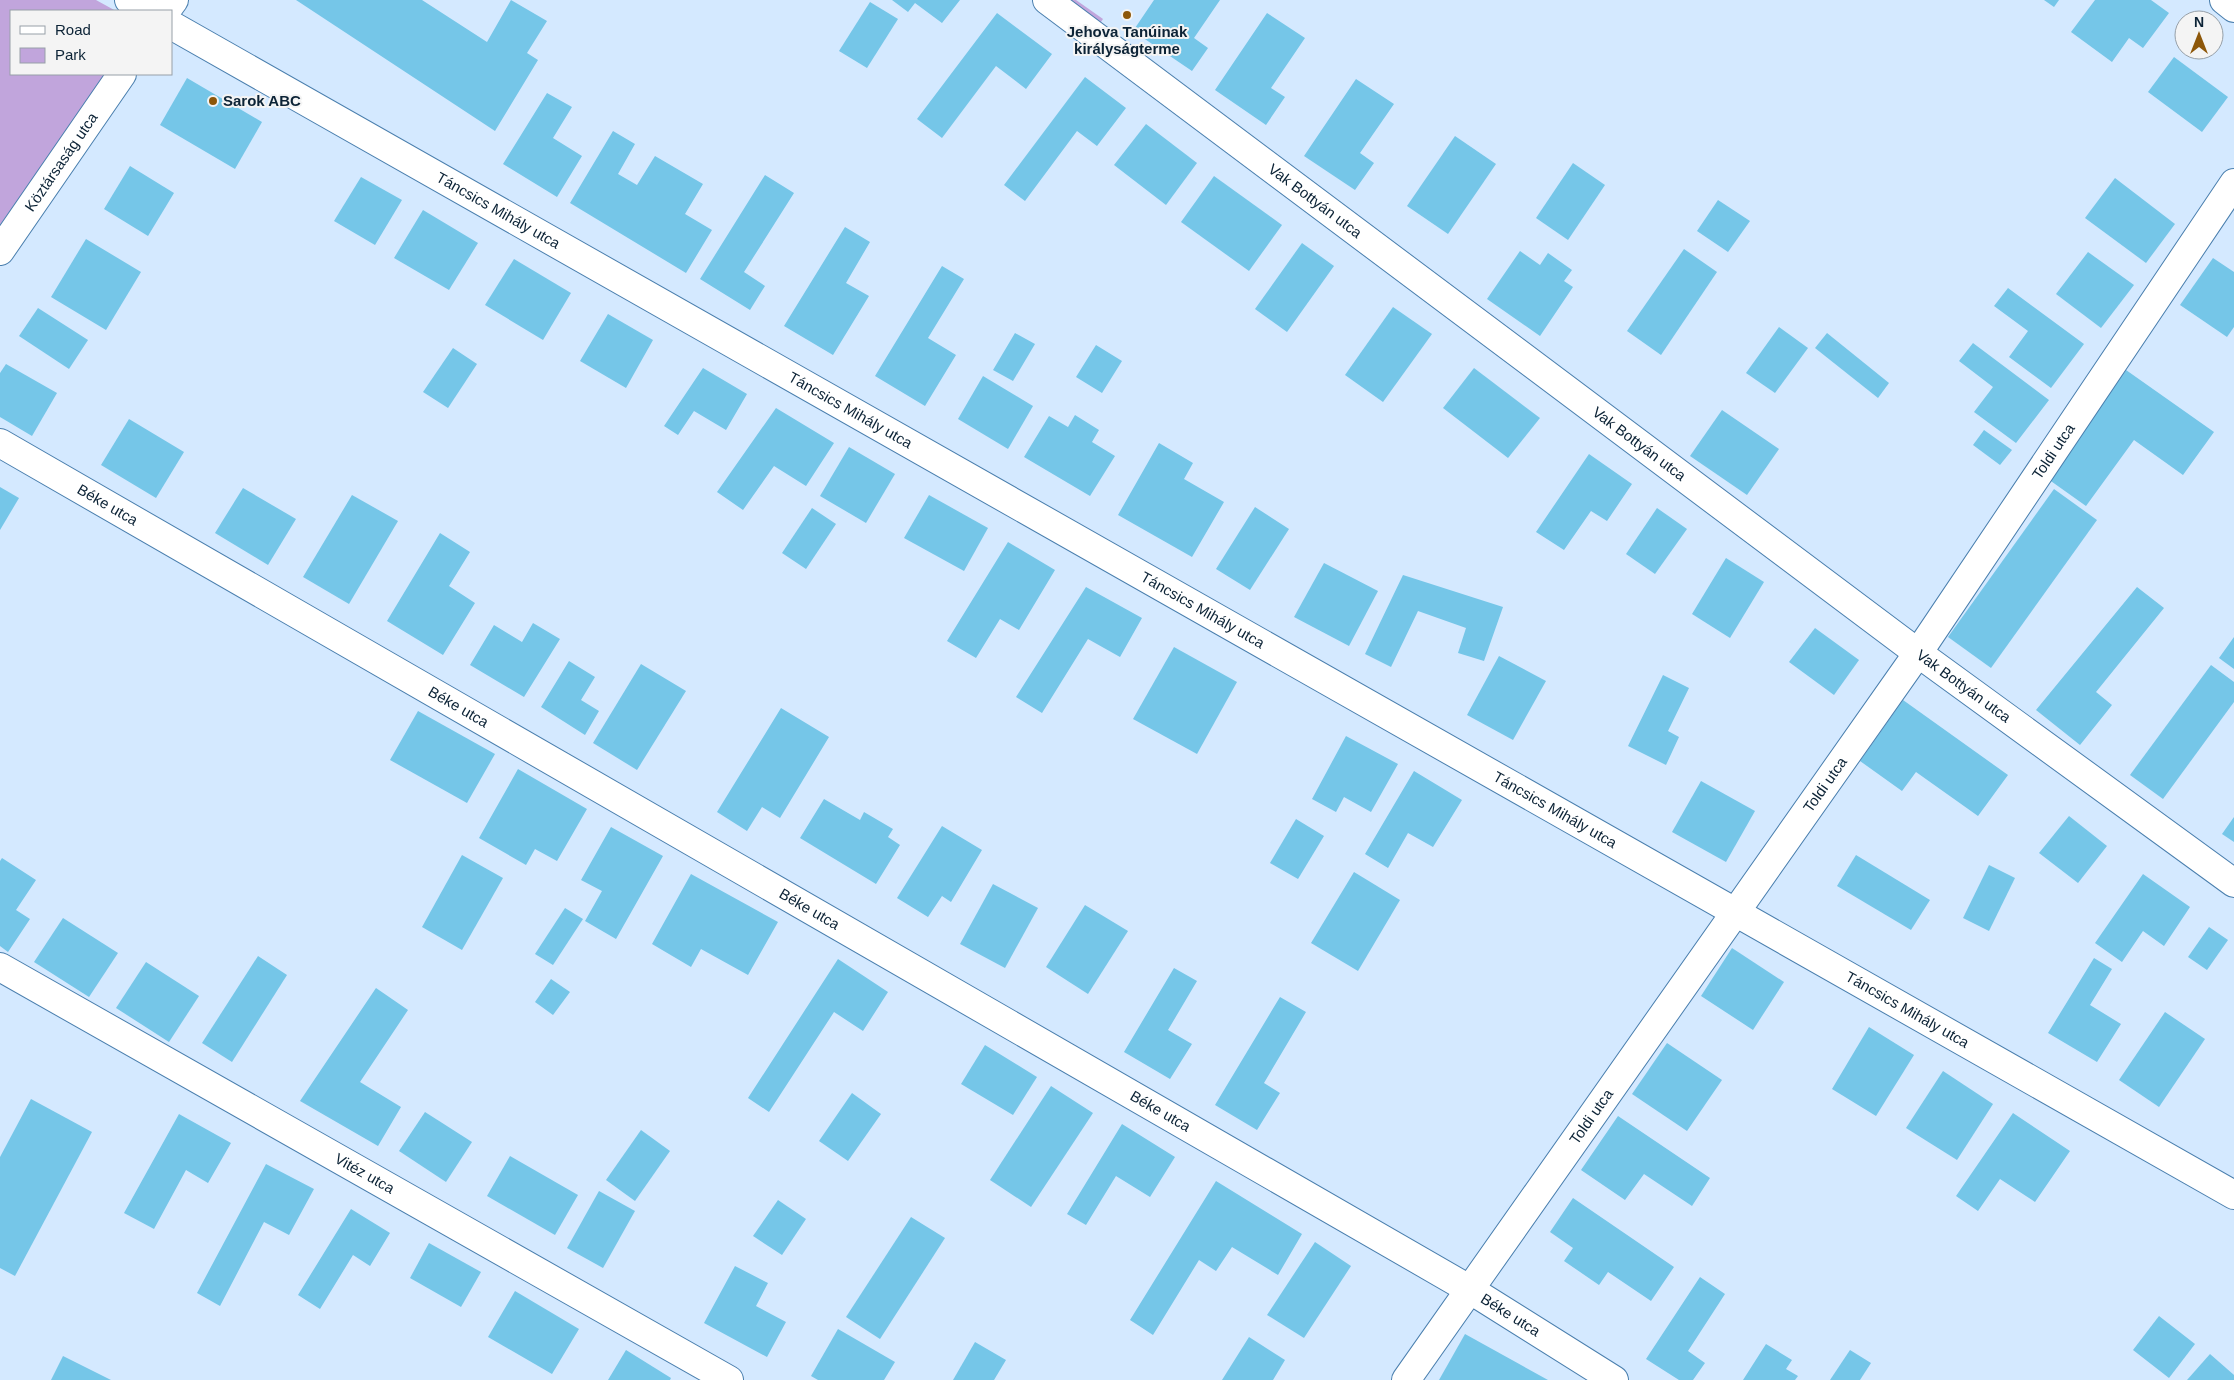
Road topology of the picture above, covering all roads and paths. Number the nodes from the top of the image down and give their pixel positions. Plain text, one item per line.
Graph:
1 (129, 0) edge
2 (1047, 0) edge
3 (2224, 0) edge
4 (2234, 8) edge
5 (146, 10) edge
6 (172, 25) edge
7 (121, 75) edge
8 (2234, 183) edge
9 (0, 251) edge
10 (0, 443) edge
11 (1918, 653) junction
12 (2234, 883) edge
13 (1736, 913) junction
14 (0, 967) edge
15 (2234, 1194) edge
16 (1469, 1289) junction
17 (729, 1380) edge
18 (1406, 1380) edge
19 (1614, 1380) edge

1 - 5 street
2 - 11 street, Vak Bottyán utca
3 - 4 street
6 - 13 street, Táncsics Mihály utca
7 - 9 street, Köztársaság utca
8 - 11 street, Toldi utca
10 - 16 street, Béke utca
11 - 12 street, Vak Bottyán utca
11 - 13 street, Toldi utca
13 - 15 street, Táncsics Mihály utca
13 - 16 street, Toldi utca
14 - 17 street, Vitéz utca
16 - 18 street, Toldi utca
16 - 19 street, Béke utca

